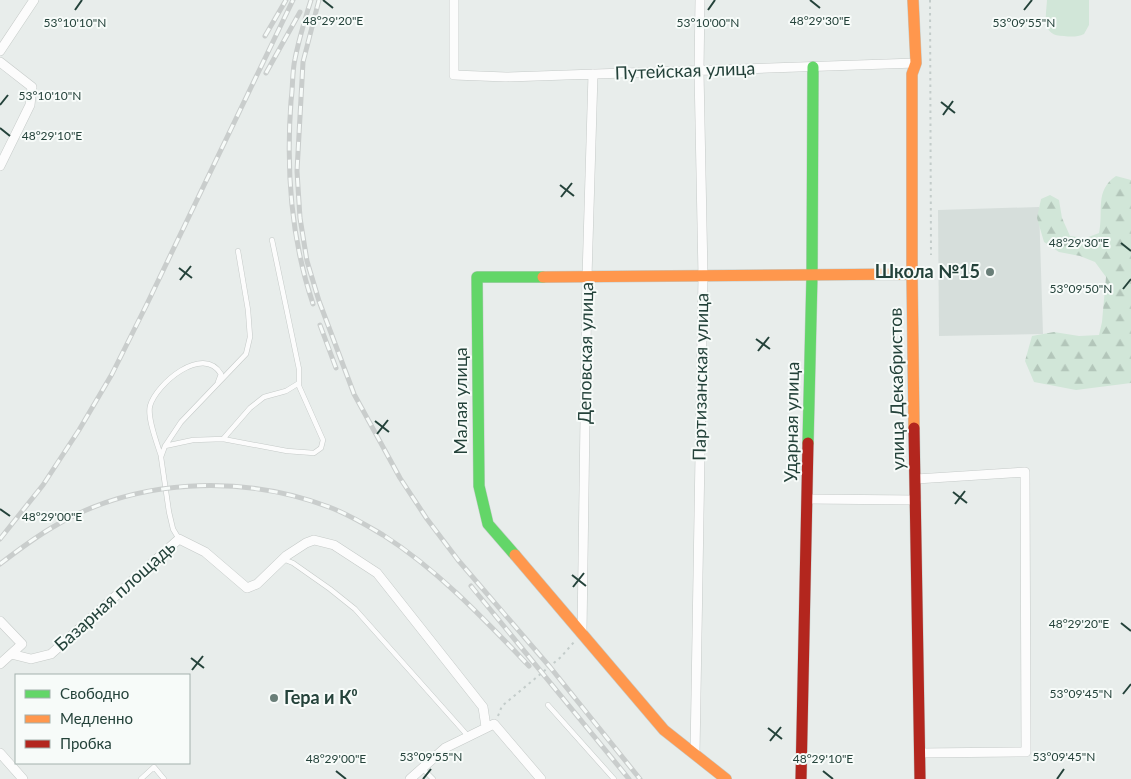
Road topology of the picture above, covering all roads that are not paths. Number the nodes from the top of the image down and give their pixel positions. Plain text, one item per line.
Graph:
1 (34, 0) edge
2 (454, 0) edge
3 (700, 0) edge
4 (913, 0) edge
5 (0, 51) edge
6 (0, 62) edge
7 (916, 63) junction
8 (813, 67) junction
9 (698, 71) junction
10 (593, 74) junction
11 (0, 166) edge
12 (272, 240) dead end
13 (238, 250) dead end
14 (912, 274) junction
15 (812, 275) junction
16 (702, 276) junction
17 (587, 277) junction
18 (299, 383) junction
19 (218, 384) junction
20 (223, 439) junction
21 (165, 446) junction
22 (161, 457) junction
23 (916, 479) junction
24 (807, 499) junction
25 (916, 500) junction
26 (179, 539) junction
27 (283, 560) junction
28 (0, 621) edge
29 (582, 632) junction
30 (12, 654) junction
31 (0, 664) edge
32 (548, 705) dead end
33 (486, 727) junction
34 (468, 736) junction
35 (0, 753) edge
36 (920, 753) junction
37 (695, 754) junction
38 (422, 768) junction
39 (24, 779) edge
40 (141, 779) edge
41 (164, 779) edge
42 (410, 779) edge
43 (433, 779) edge
44 (541, 779) edge
45 (614, 779) edge
46 (726, 779) edge
47 (801, 779) edge
48 (920, 779) edge

1 - 5 street
2 - 10 street, Путейская улица
3 - 9 street, Партизанская улица
4 - 7 street, улица Декабристов
6 - 11 street
7 - 8 street, Путейская улица
7 - 14 street, улица Декабристов
8 - 9 street, Путейская улица
8 - 15 street, Ударная улица
9 - 10 street, Путейская улица
9 - 16 street, Партизанская улица
10 - 17 street, Деповская улица
12 - 18 lane
13 - 19 lane
14 - 15 street
14 - 23 street, улица Декабристов
15 - 16 street
15 - 24 street, Ударная улица
16 - 17 street
16 - 37 street, Партизанская улица
17 - 29 street, Деповская улица
17 - 29 street, Малая улица
18 - 20 lane
18 - 20 lane
19 - 21 lane
19 - 22 lane
20 - 21 lane
21 - 22 lane
22 - 26 lane
23 - 25 street, улица Декабристов
23 - 36 street
24 - 25 street
24 - 47 street, Ударная улица
25 - 36 street, улица Декабристов
26 - 27 street, Базарная площадь
26 - 30 street, Базарная площадь
27 - 33 street, Базарная площадь
27 - 34 lane
28 - 30 street
29 - 37 street
30 - 31 street
32 - 45 lane
33 - 34 street
33 - 44 street
34 - 38 street
35 - 39 street
36 - 48 street, улица Декабристов
37 - 46 street
38 - 42 street
38 - 43 lane
40 - 41 lane

